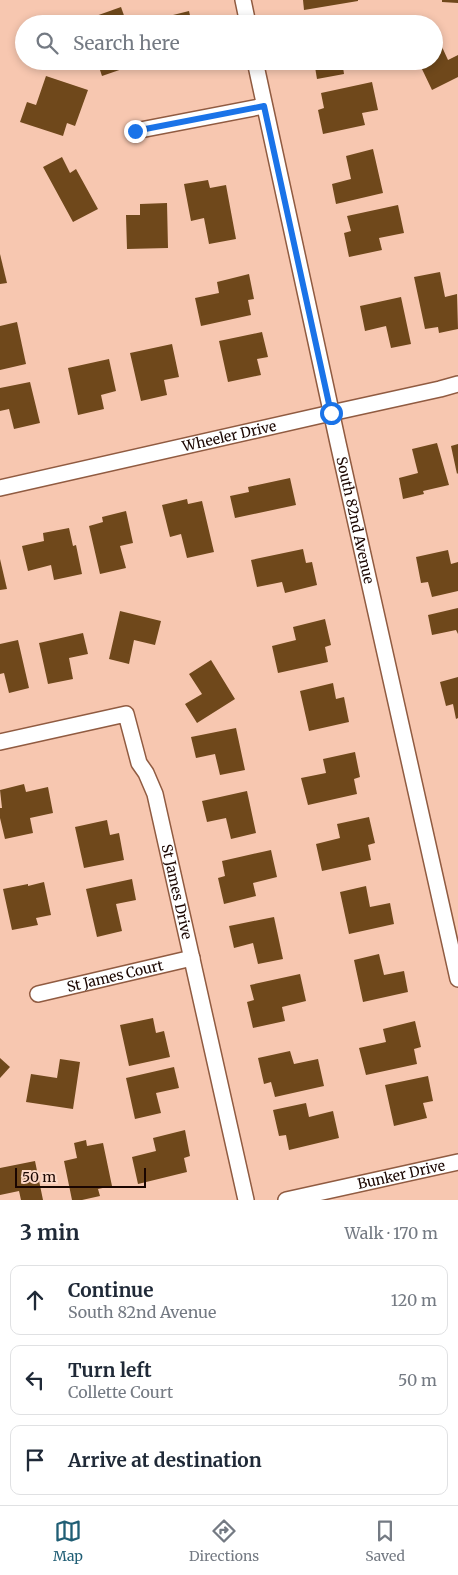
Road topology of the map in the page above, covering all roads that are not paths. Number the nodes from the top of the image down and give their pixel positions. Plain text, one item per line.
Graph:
1 (244, 0) edge
2 (246, 15) edge
3 (257, 70) edge
4 (264, 106) junction
5 (135, 131) dead end
6 (458, 384) edge
7 (331, 413) junction
8 (0, 488) edge
9 (0, 742) edge
10 (192, 958) junction
11 (458, 979) edge
12 (38, 994) dead end
13 (458, 1162) edge
14 (246, 1200) edge
15 (286, 1200) edge

1 - 2 street
3 - 4 street, South 82nd Avenue
4 - 5 street
4 - 7 street, South 82nd Avenue
6 - 7 street, Wheeler Drive
7 - 8 street, Wheeler Drive
7 - 11 street, South 82nd Avenue
9 - 10 street, St James Drive
10 - 12 street, St James Court
10 - 14 street, St James Drive
13 - 15 street, Bunker Drive

